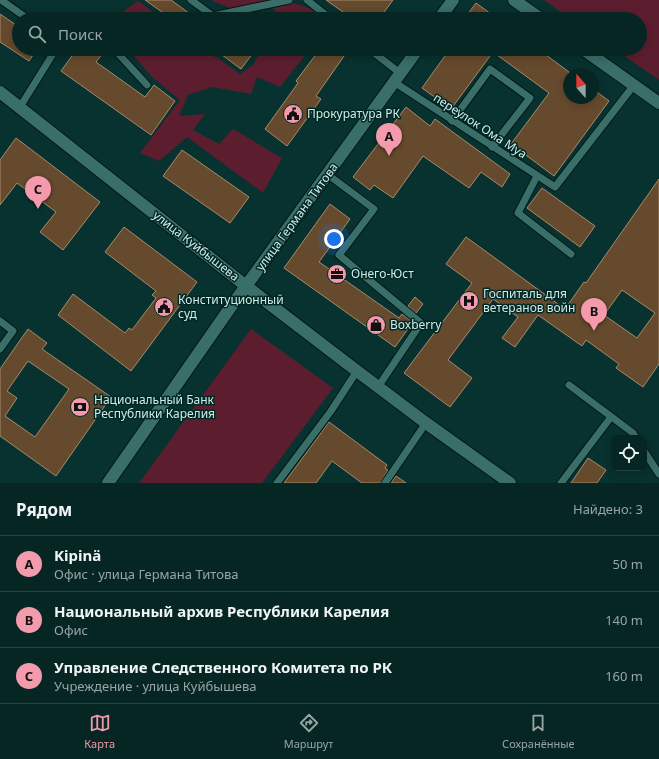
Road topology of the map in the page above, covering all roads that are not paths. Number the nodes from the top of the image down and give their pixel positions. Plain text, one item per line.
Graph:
1 (0, 0) edge
2 (191, 0) edge
3 (289, 0) edge
4 (307, 0) edge
5 (453, 0) edge
6 (514, 0) edge
7 (18, 12) edge
8 (208, 12) edge
9 (232, 12) edge
10 (322, 12) edge
11 (445, 12) edge
12 (531, 12) edge
13 (52, 56) edge
14 (120, 56) edge
15 (376, 56) edge
16 (413, 56) edge
17 (593, 56) edge
18 (397, 77) junction
19 (147, 85) dead end
20 (634, 85) junction
21 (0, 92) edge
22 (659, 103) edge
23 (20, 107) junction
24 (452, 121) junction
25 (492, 147) junction
26 (327, 174) junction
27 (537, 176) junction
28 (571, 254) dead end
29 (246, 286) junction
30 (0, 321) edge
31 (0, 349) edge
32 (357, 371) junction
33 (569, 385) dead end
34 (378, 386) junction
35 (611, 417) junction
36 (426, 423) junction
37 (634, 435) edge
38 (647, 456) edge
39 (659, 474) edge
40 (108, 483) edge
41 (277, 483) edge
42 (385, 483) edge
43 (510, 483) edge
44 (561, 483) edge

1 - 7 lane
2 - 8 lane
3 - 9 lane
4 - 10 lane
5 - 11 street
6 - 12 street
13 - 23 lane
14 - 19 lane
15 - 18 lane, переулок Ома Муа
16 - 18 street, улица Германа Титова
17 - 20 street
18 - 24 lane, переулок Ома Муа
18 - 26 street, улица Германа Титова
20 - 22 street
20 - 27 lane, переулок Ома Муа
21 - 23 street, улица Куйбышева
23 - 29 street, улица Куйбышева
24 - 25 lane, переулок Ома Муа
24 - 25 lane
25 - 27 lane, переулок Ома Муа
26 - 29 street, улица Германа Титова
26 - 34 lane
27 - 28 lane
29 - 32 street, улица Куйбышева
29 - 40 street, улица Германа Титова
30 - 31 lane
32 - 34 street, улица Куйбышева
32 - 41 lane
33 - 35 lane
34 - 36 street, улица Куйбышева
35 - 37 lane
35 - 44 lane
36 - 42 lane
36 - 43 street, улица Куйбышева
38 - 39 lane

